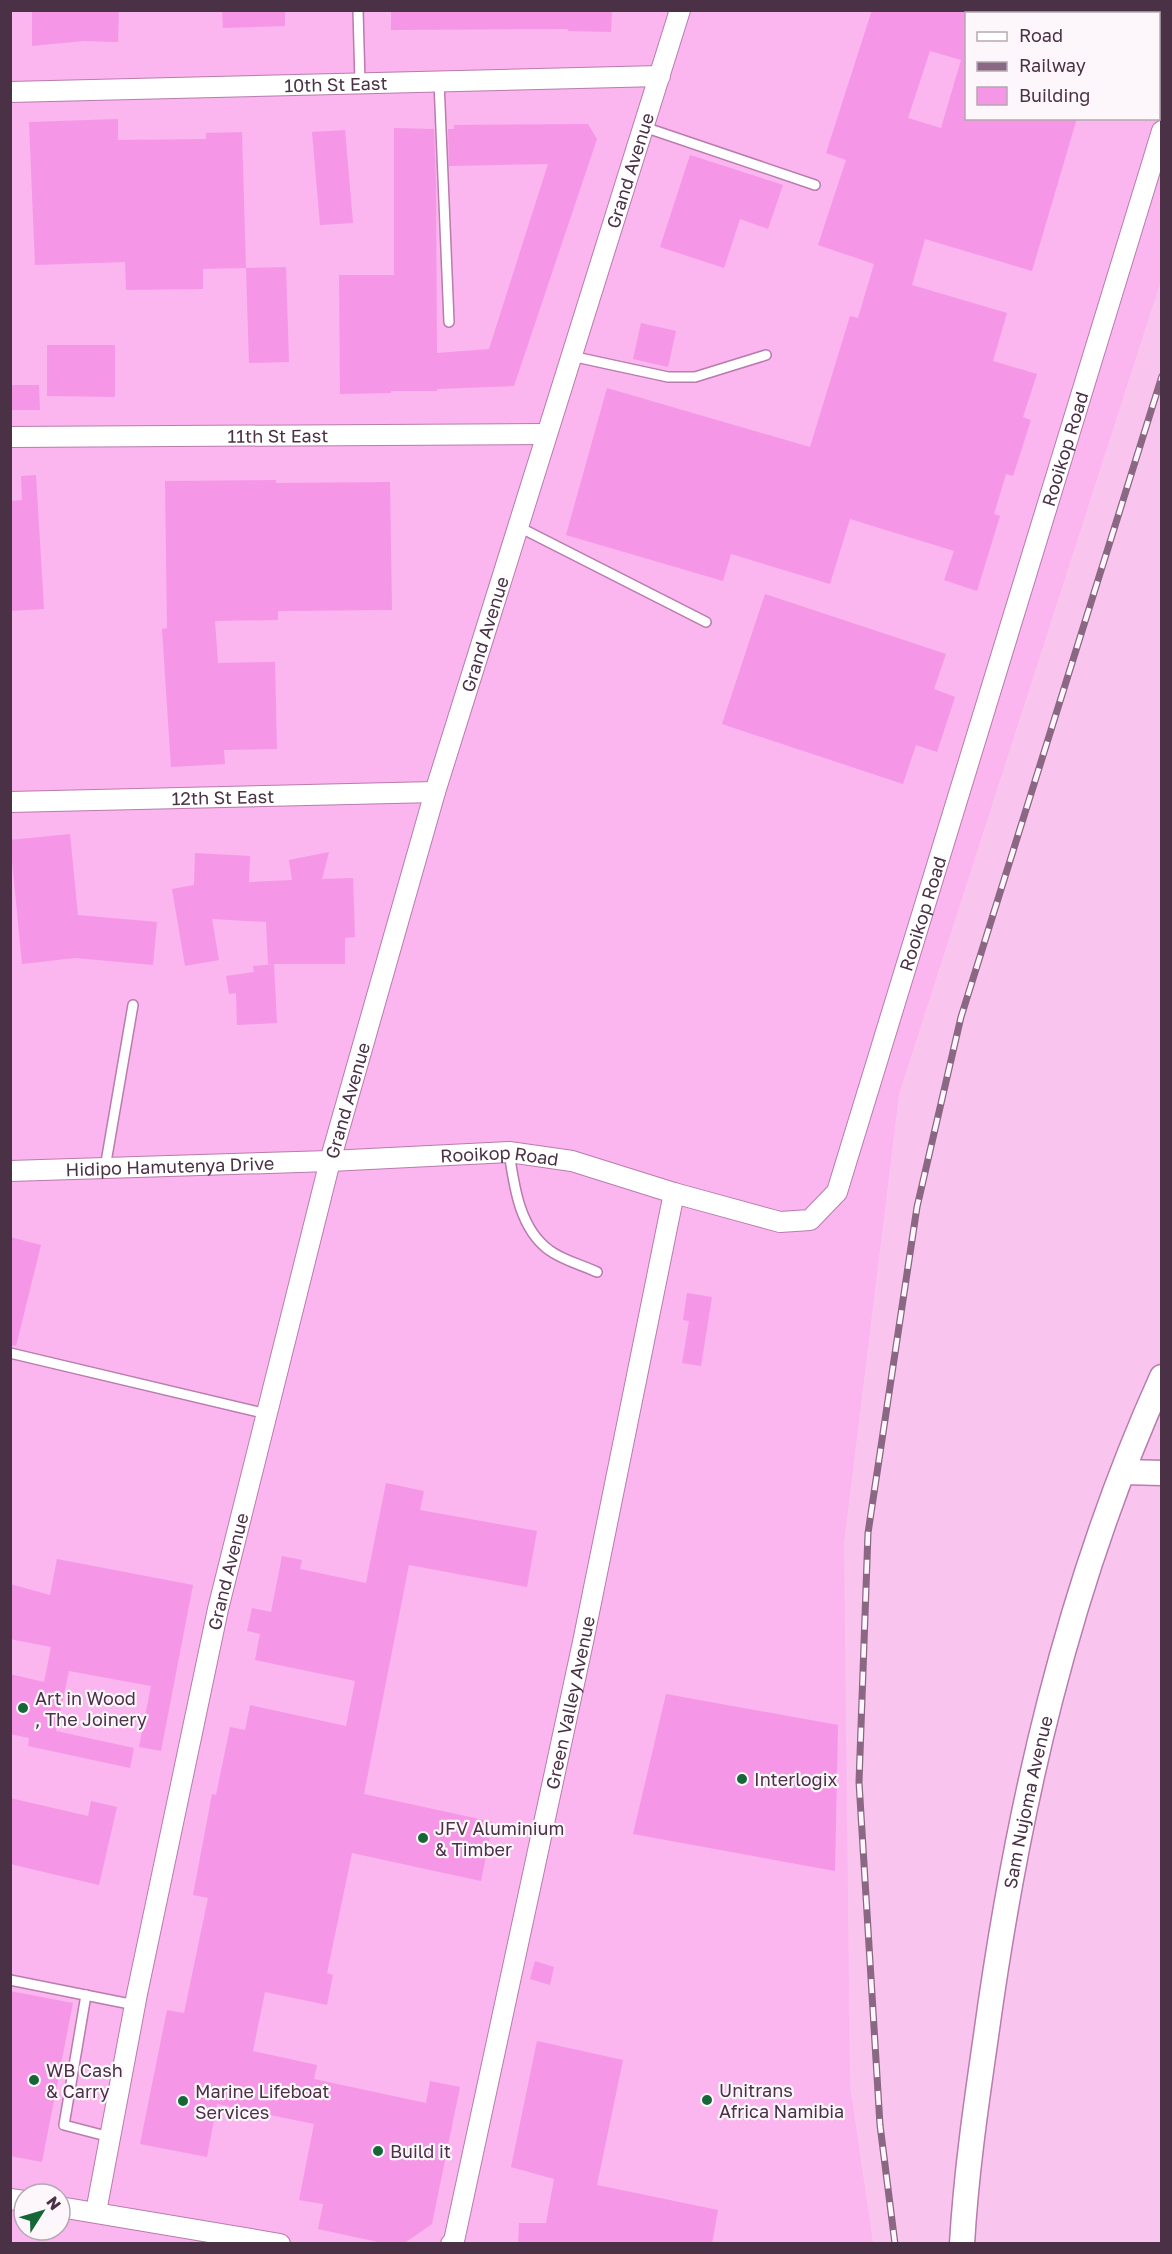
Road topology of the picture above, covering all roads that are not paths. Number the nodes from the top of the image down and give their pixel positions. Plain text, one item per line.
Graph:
1 (358, 10) edge
2 (680, 10) edge
3 (660, 76) junction
4 (439, 81) junction
5 (360, 83) junction
6 (10, 92) edge
7 (644, 127) junction
8 (1161, 131) edge
9 (815, 185) dead end
10 (449, 322) dead end
11 (766, 355) dead end
12 (571, 356) junction
13 (546, 434) junction
14 (10, 437) edge
15 (517, 526) junction
16 (706, 622) dead end
17 (435, 792) junction
18 (10, 802) edge
19 (133, 1005) dead end
20 (508, 1152) junction
21 (330, 1161) junction
22 (105, 1168) junction
23 (10, 1171) edge
24 (674, 1193) junction
25 (597, 1272) dead end
26 (10, 1353) edge
27 (1161, 1377) edge
28 (267, 1414) junction
29 (1123, 1472) junction
30 (1161, 1473) edge
31 (10, 1980) edge
32 (86, 1995) junction
33 (135, 2005) junction
34 (110, 2137) junction
35 (72, 2208) edge
36 (96, 2212) junction
37 (280, 2244) edge
38 (451, 2244) edge
39 (962, 2244) edge

1 - 5 lane
2 - 3 street, Grand Avenue
3 - 4 street, 10th St East
3 - 7 street, Grand Avenue
4 - 5 street, 10th St East
4 - 10 lane
5 - 6 street, 10th St East
7 - 9 lane
7 - 12 street, Grand Avenue
8 - 24 street, Rooikop Road
11 - 12 lane
12 - 13 street, Grand Avenue
13 - 14 street, 11th St East
13 - 15 street, Grand Avenue
15 - 16 lane
15 - 17 street, Grand Avenue
17 - 18 street, 12th St East
17 - 21 street, Grand Avenue
19 - 22 lane
20 - 21 street, Rooikop Road
20 - 24 street, Rooikop Road
20 - 25 lane
21 - 22 street, Hidipo Hamutenya Drive
21 - 28 street, Grand Avenue
22 - 23 street, Hidipo Hamutenya Drive
24 - 38 street, Green Valley Avenue
26 - 28 lane
27 - 29 street, Sam Nujoma Avenue
28 - 33 street, Grand Avenue
29 - 30 street
29 - 39 street, Sam Nujoma Avenue
31 - 32 lane
32 - 33 lane
32 - 34 lane
33 - 34 street, Grand Avenue
34 - 36 street, Grand Avenue
35 - 36 street
36 - 37 street

